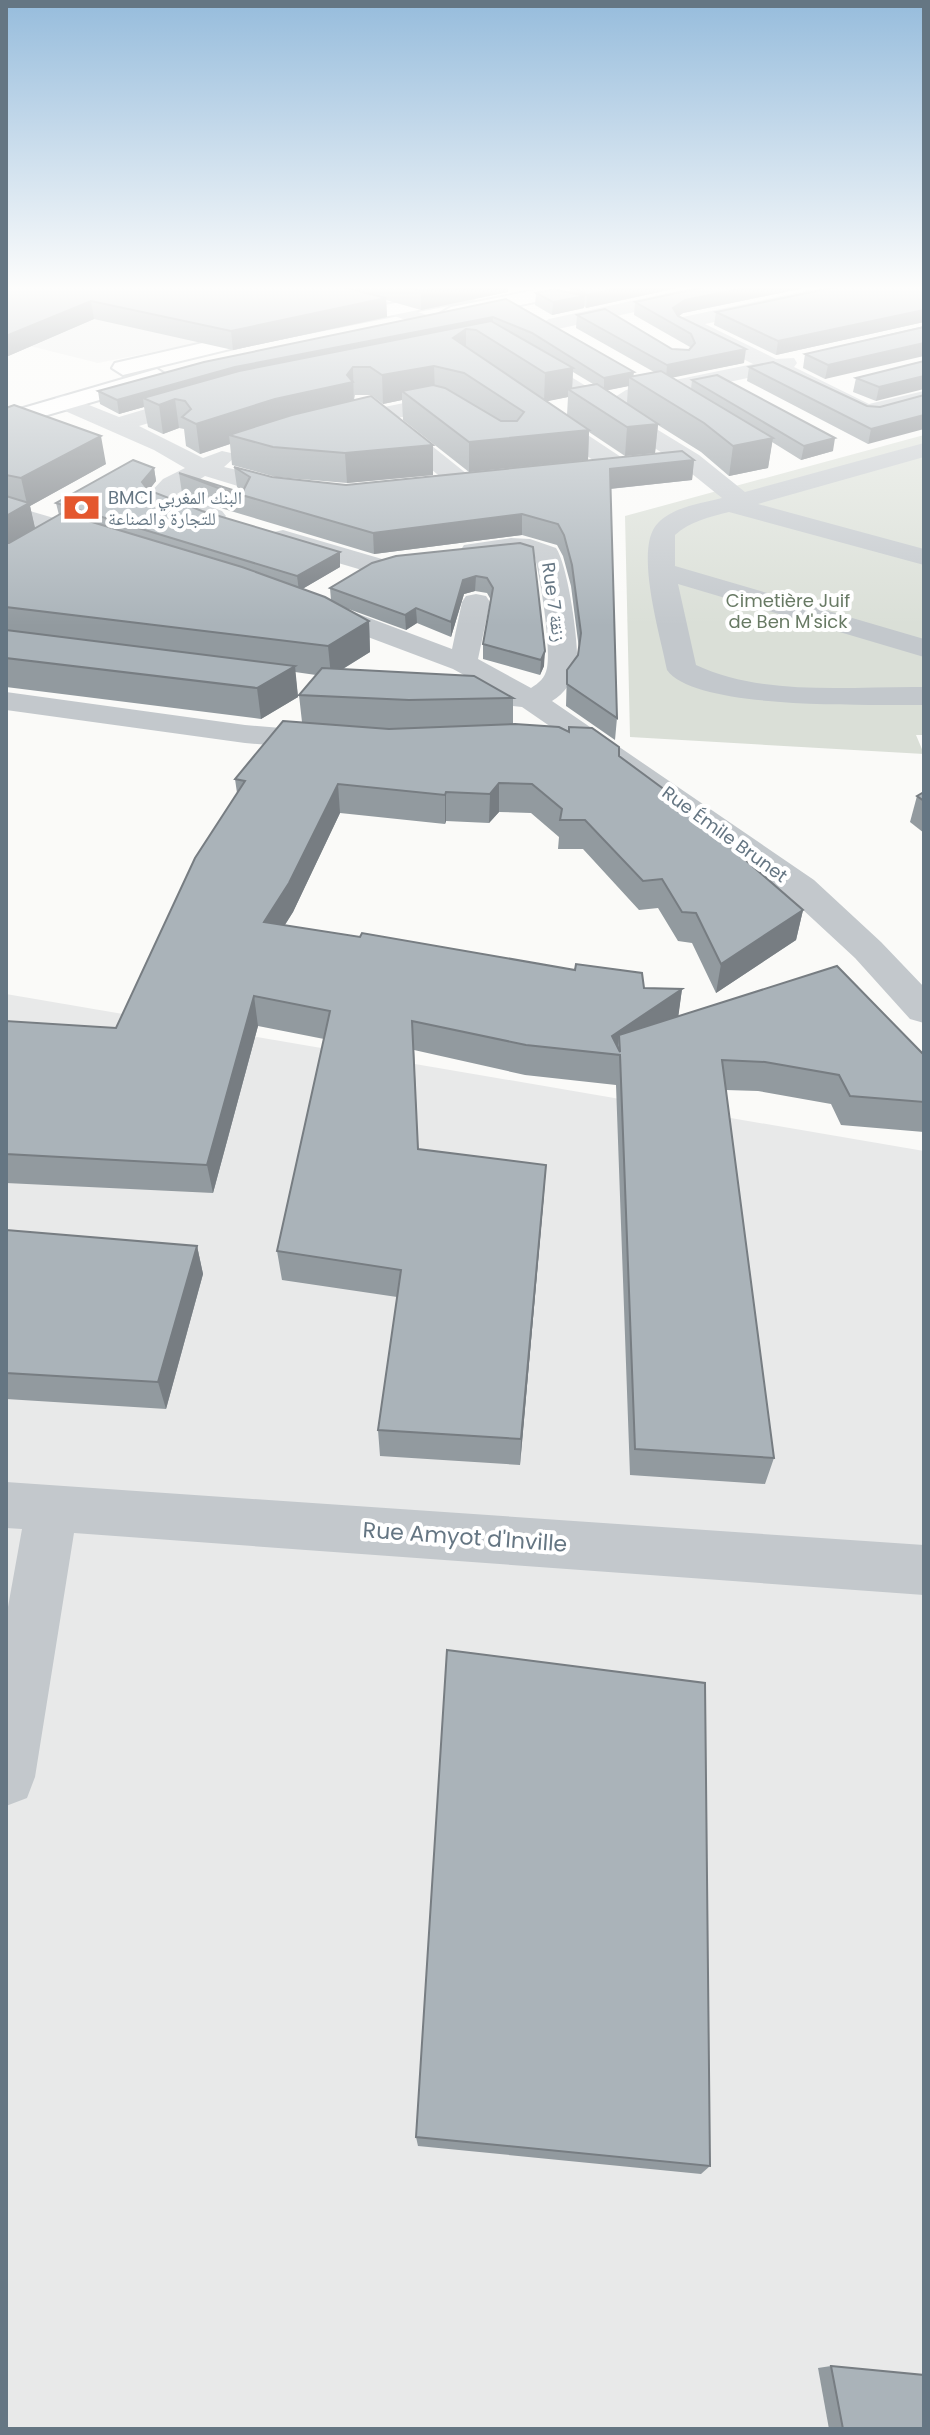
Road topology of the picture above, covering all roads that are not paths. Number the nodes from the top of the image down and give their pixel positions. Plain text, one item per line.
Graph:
1 (77, 399) edge
2 (205, 399) edge
3 (358, 399) edge
4 (517, 399) edge
5 (595, 399) edge
6 (617, 399) edge
7 (678, 399) edge
8 (844, 399) edge
9 (921, 399) edge
10 (64, 402) junction
11 (601, 402) junction
12 (687, 404) edge
13 (539, 413) junction
14 (377, 414) junction
15 (6, 420) edge
16 (118, 425) junction
17 (481, 426) edge
18 (308, 429) edge
19 (189, 435) edge
20 (162, 445) junction
21 (249, 448) edge
22 (849, 449) dead end
23 (924, 450) edge
24 (137, 459) edge
25 (690, 460) junction
26 (875, 463) junction
27 (788, 466) dead end
28 (201, 467) junction
29 (621, 468) junction
30 (589, 471) edge
31 (909, 476) dead end
32 (494, 480) edge
33 (813, 481) junction
34 (463, 483) junction
35 (434, 486) edge
36 (321, 493) edge
37 (738, 503) junction
38 (29, 516) edge
39 (125, 547) edge
40 (30, 550) edge
41 (454, 553) edge
42 (924, 557) edge
43 (662, 571) junction
44 (476, 602) dead end
45 (924, 648) edge
46 (463, 663) junction
47 (464, 695) edge
48 (924, 696) edge
49 (531, 700) junction
50 (6, 701) edge
51 (536, 742) edge
52 (361, 743) edge
53 (595, 745) junction
54 (924, 1010) edge
55 (29, 1506) edge
56 (924, 1570) edge
57 (6, 1777) edge

1 - 10 main road
2 - 16 street
3 - 14 street
4 - 13 street
5 - 11 street
6 - 11 street
7 - 12 street
8 - 9 street
10 - 15 main road
10 - 16 street
11 - 13 street
11 - 25 street
13 - 29 street
14 - 17 street
14 - 18 street
14 - 34 street
16 - 20 street
19 - 20 street
20 - 24 street
20 - 28 street
21 - 28 street
22 - 26 street
23 - 26 street
25 - 29 street
25 - 37 street
26 - 31 street
26 - 33 street
27 - 33 street
28 - 36 street
28 - 46 street, Rue Émile Brunet
29 - 30 street
32 - 34 street
33 - 37 street
34 - 35 street
37 - 42 street
37 - 43 street
38 - 39 street
38 - 40 street
41 - 49 street, Rue 7 زنقة
43 - 45 street
43 - 48 street
44 - 46 street
46 - 49 street, Rue Émile Brunet
47 - 49 street
49 - 53 street, Rue Émile Brunet
50 - 52 street
51 - 53 street
53 - 54 street, Rue Émile Brunet
55 - 56 street, Rue Amyot d'Inville
55 - 57 street

